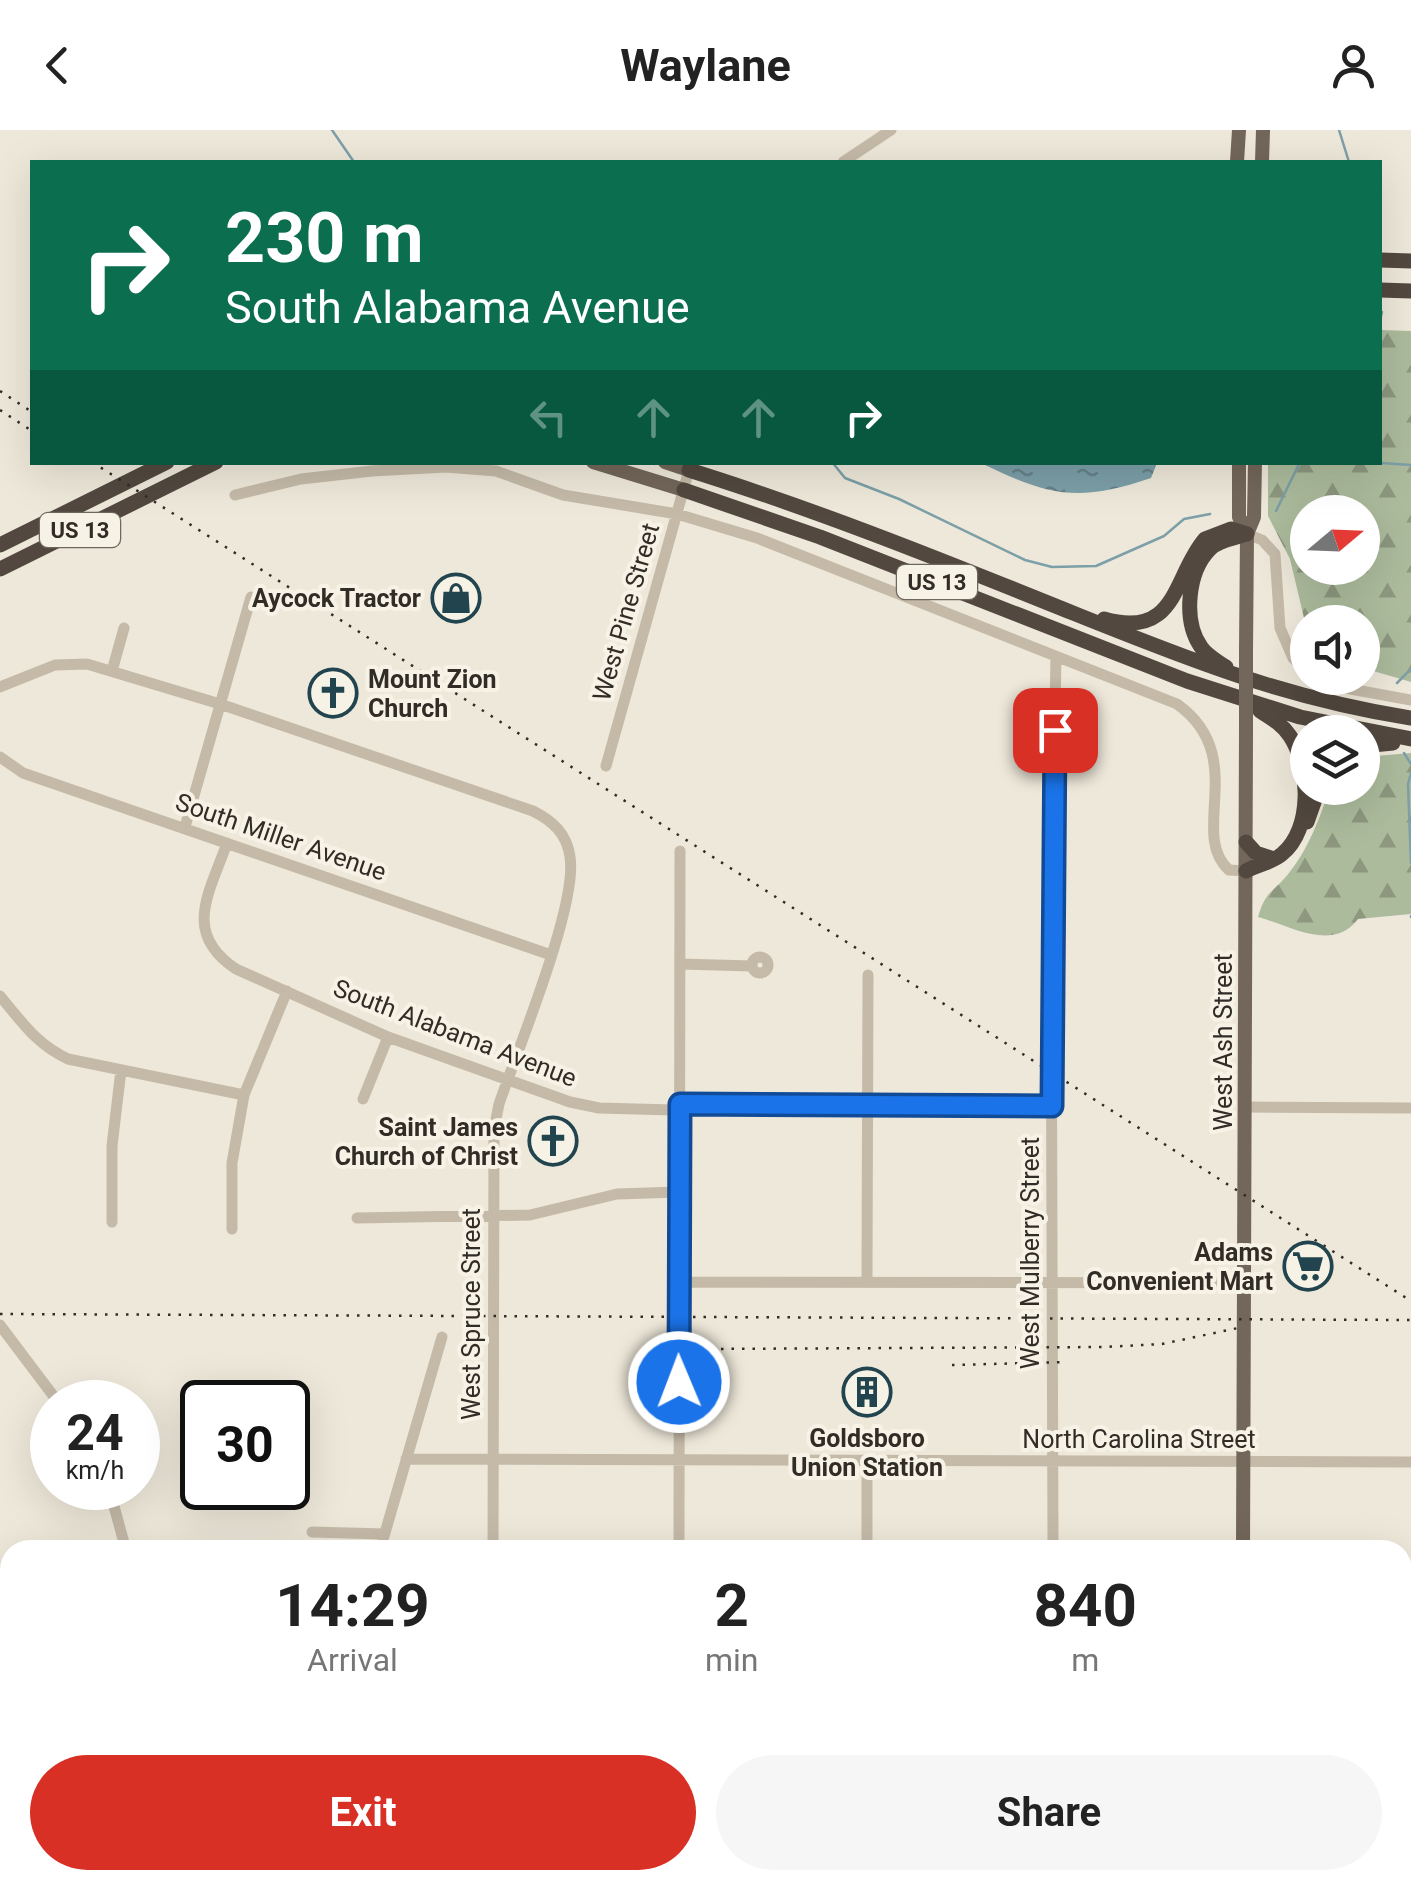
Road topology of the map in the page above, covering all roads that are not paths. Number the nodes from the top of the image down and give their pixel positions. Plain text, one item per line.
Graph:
1 (891, 130) edge
2 (1238, 130) edge
3 (1263, 130) edge
4 (845, 160) edge
5 (1237, 160) edge
6 (1262, 160) edge
7 (1382, 260) edge
8 (1411, 262) edge
9 (1382, 290) edge
10 (1411, 291) edge
11 (161, 465) edge
12 (210, 465) edge
13 (604, 465) edge
14 (674, 465) edge
15 (1239, 465) edge
16 (1255, 465) edge
17 (689, 470) junction
18 (684, 490) junction
19 (235, 496) dead end
20 (677, 514) junction
21 (1247, 534) junction
22 (0, 545) edge
23 (0, 569) edge
24 (251, 597) dead end
25 (1066, 610) junction
26 (124, 628) dead end
27 (1290, 651) edge
28 (1056, 657) junction
29 (112, 671) junction
30 (1241, 679) junction
31 (0, 687) edge
32 (1380, 694) edge
33 (1411, 700) edge
34 (1249, 703) junction
35 (220, 704) junction
36 (1411, 718) edge
37 (1411, 741) edge
38 (1380, 744) edge
39 (0, 757) edge
40 (606, 766) dead end
41 (1313, 805) edge
42 (185, 827) junction
43 (1246, 842) junction
44 (228, 843) junction
45 (680, 851) dead end
46 (1274, 859) junction
47 (1246, 871) junction
48 (551, 955) junction
49 (680, 964) junction
50 (752, 966) dead end
51 (868, 975) dead end
52 (287, 992) junction
53 (2, 1003) edge
54 (388, 1036) junction
55 (121, 1070) junction
56 (507, 1081) junction
57 (244, 1096) junction
58 (363, 1099) dead end
59 (680, 1104) junction
60 (867, 1104) junction
61 (1052, 1106) junction
62 (1245, 1107) junction
63 (1411, 1108) edge
64 (679, 1192) junction
65 (494, 1216) junction
66 (357, 1218) dead end
67 (112, 1222) dead end
68 (232, 1229) dead end
69 (678, 1282) junction
70 (868, 1282) junction
71 (1244, 1283) junction
72 (1054, 1284) junction
73 (0, 1325) edge
74 (442, 1337) dead end
75 (41, 1380) edge
76 (406, 1460) junction
77 (680, 1460) junction
78 (493, 1461) junction
79 (867, 1461) junction
80 (1053, 1462) junction
81 (1244, 1462) junction
82 (1411, 1462) edge
83 (115, 1510) edge
84 (312, 1532) dead end
85 (123, 1540) edge
86 (358, 1540) edge
87 (382, 1540) edge
88 (493, 1540) edge
89 (679, 1540) edge
90 (867, 1540) edge
91 (1053, 1540) edge
92 (1243, 1540) edge

1 - 4 street
2 - 5 main road
3 - 6 main road
7 - 8 highway
9 - 10 highway
11 - 22 highway, US 13
12 - 23 highway, US 13
13 - 18 main road, US 13
14 - 17 main road, US 13
15 - 21 main road, West Ash Street
16 - 21 main road, West Ash Street
17 - 18 street, West Pine Street
17 - 25 highway, US 13
18 - 20 street, West Pine Street
18 - 34 highway, US 13
19 - 20 street
20 - 28 street
20 - 40 street, West Pine Street
21 - 25 highway
21 - 27 street
21 - 30 highway
21 - 43 main road, West Ash Street, bridge
24 - 35 street
25 - 30 highway, US 13
26 - 29 street
28 - 47 street
28 - 61 street, West Mulberry Street
29 - 31 street
29 - 35 street
30 - 36 highway, US 13
32 - 33 street
34 - 37 highway, US 13
34 - 46 highway
35 - 42 street
35 - 48 street, West Spruce Street
37 - 38 highway
39 - 42 street, South Miller Avenue
41 - 47 highway
42 - 44 street, South Miller Avenue
43 - 46 highway
43 - 47 main road, West Ash Street
44 - 48 street, South Miller Avenue
44 - 52 street, South Alabama Avenue
45 - 49 street
46 - 47 highway
47 - 62 main road, West Ash Street
48 - 56 street, West Spruce Street
49 - 50 street
49 - 59 street
51 - 60 street
52 - 54 street, South Alabama Avenue
52 - 57 street
53 - 55 street
54 - 56 street, South Alabama Avenue
54 - 58 street
55 - 57 street
55 - 67 street
56 - 59 street, South Alabama Avenue
56 - 65 street, West Spruce Street
57 - 68 street
59 - 60 street, South Alabama Avenue
59 - 64 street
60 - 61 street, South Alabama Avenue
60 - 70 street
61 - 72 street, West Mulberry Street
62 - 63 street
62 - 71 main road, West Ash Street
64 - 65 street
64 - 69 street
65 - 66 street
65 - 78 street, West Spruce Street
69 - 70 street
69 - 77 street
70 - 72 street
71 - 72 street
71 - 81 main road, West Ash Street
72 - 80 street, West Mulberry Street
73 - 75 street
74 - 76 street
76 - 78 street, North Carolina Street
76 - 87 street
77 - 78 street, North Carolina Street
77 - 79 street, North Carolina Street
77 - 89 street
78 - 88 street, West Spruce Street
79 - 80 street, North Carolina Street
79 - 90 street
80 - 81 street, North Carolina Street
80 - 91 street, West Mulberry Street
81 - 82 street, North Carolina Street
81 - 92 main road, West Ash Street
83 - 85 street
84 - 86 street

